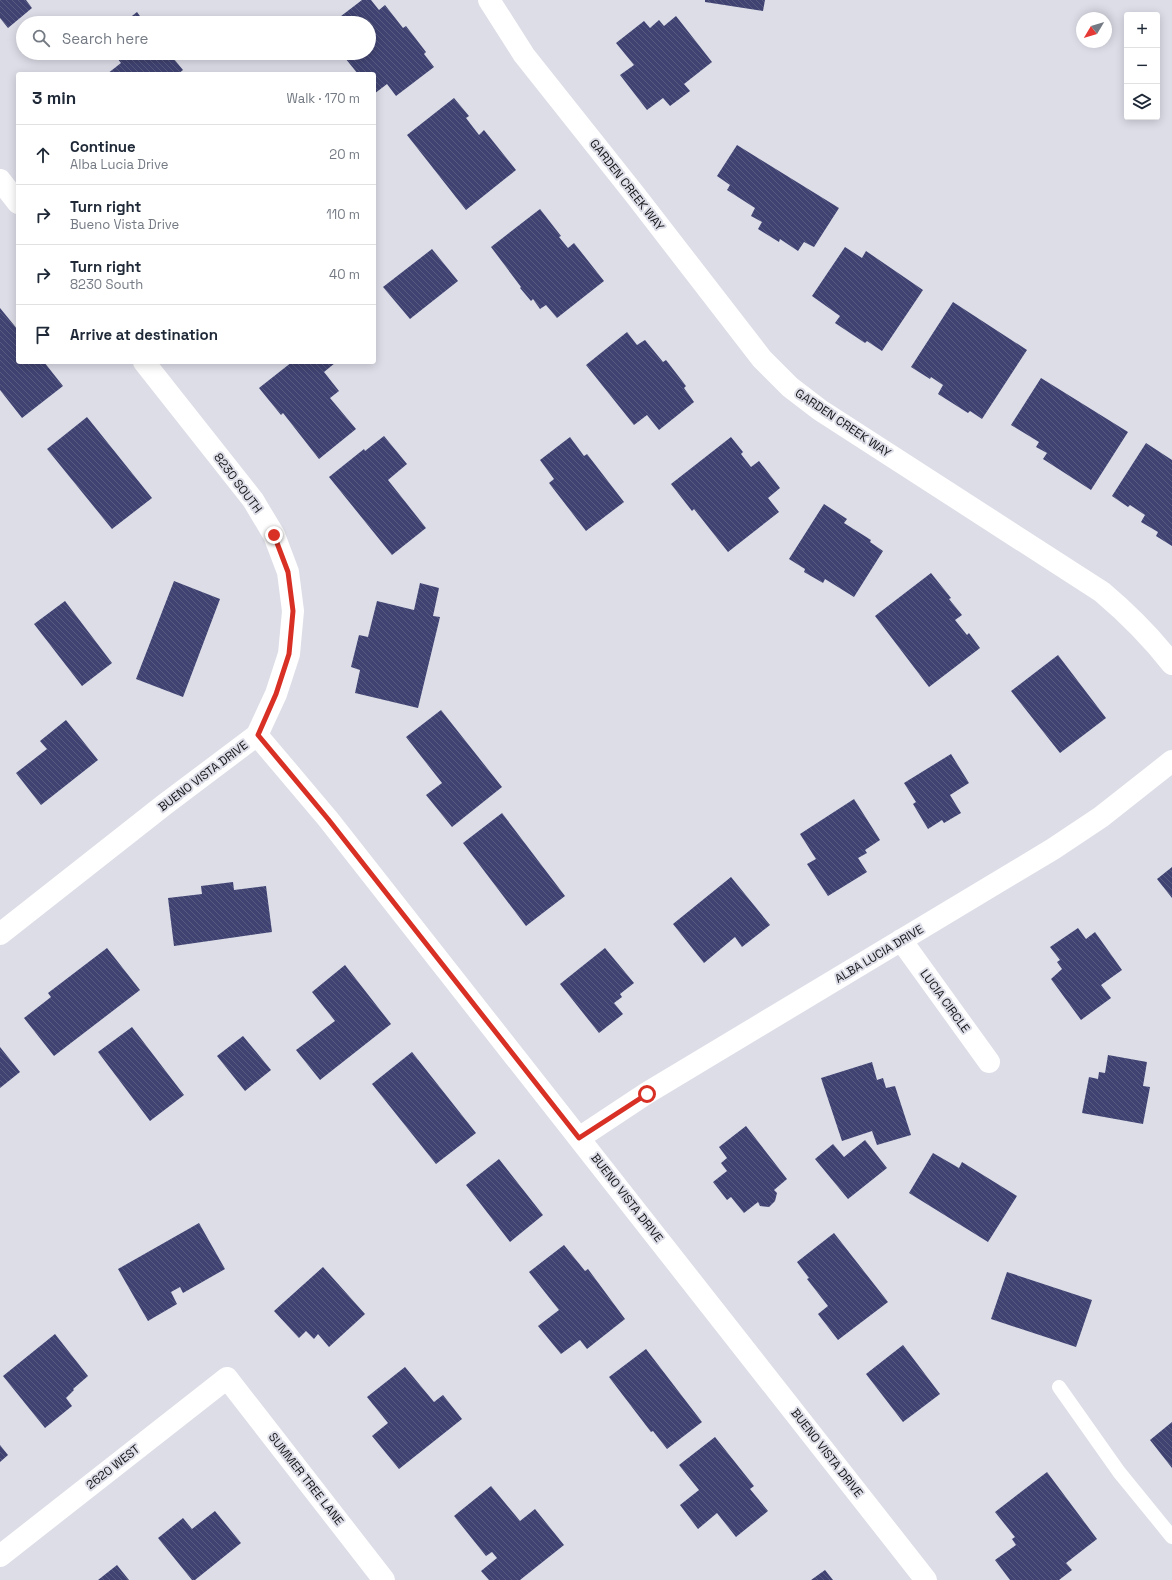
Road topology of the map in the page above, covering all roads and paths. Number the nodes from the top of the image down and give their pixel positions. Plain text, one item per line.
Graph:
1 (489, 0) edge
2 (0, 180) edge
3 (16, 200) edge
4 (146, 364) edge
5 (1172, 664) edge
6 (258, 735) junction
7 (1172, 761) edge
8 (0, 934) edge
9 (901, 940) junction
10 (989, 1062) dead end
11 (579, 1138) junction
12 (227, 1378) joint
13 (1059, 1387) dead end
14 (1172, 1537) edge
15 (0, 1556) edge
16 (384, 1580) edge
17 (926, 1580) edge

1 - 5 street, GARDEN CREEK WAY
2 - 3 street
4 - 6 street, 8230 SOUTH
6 - 8 street, BUENO VISTA DRIVE
6 - 11 street, BUENO VISTA DRIVE
7 - 9 street, ALBA LUCIA DRIVE
9 - 10 street, LUCIA CIRCLE
9 - 11 street, ALBA LUCIA DRIVE
11 - 17 street, BUENO VISTA DRIVE
12 - 15 street, 2620 WEST
12 - 16 street, SUMMER TREE LANE
13 - 14 lane

